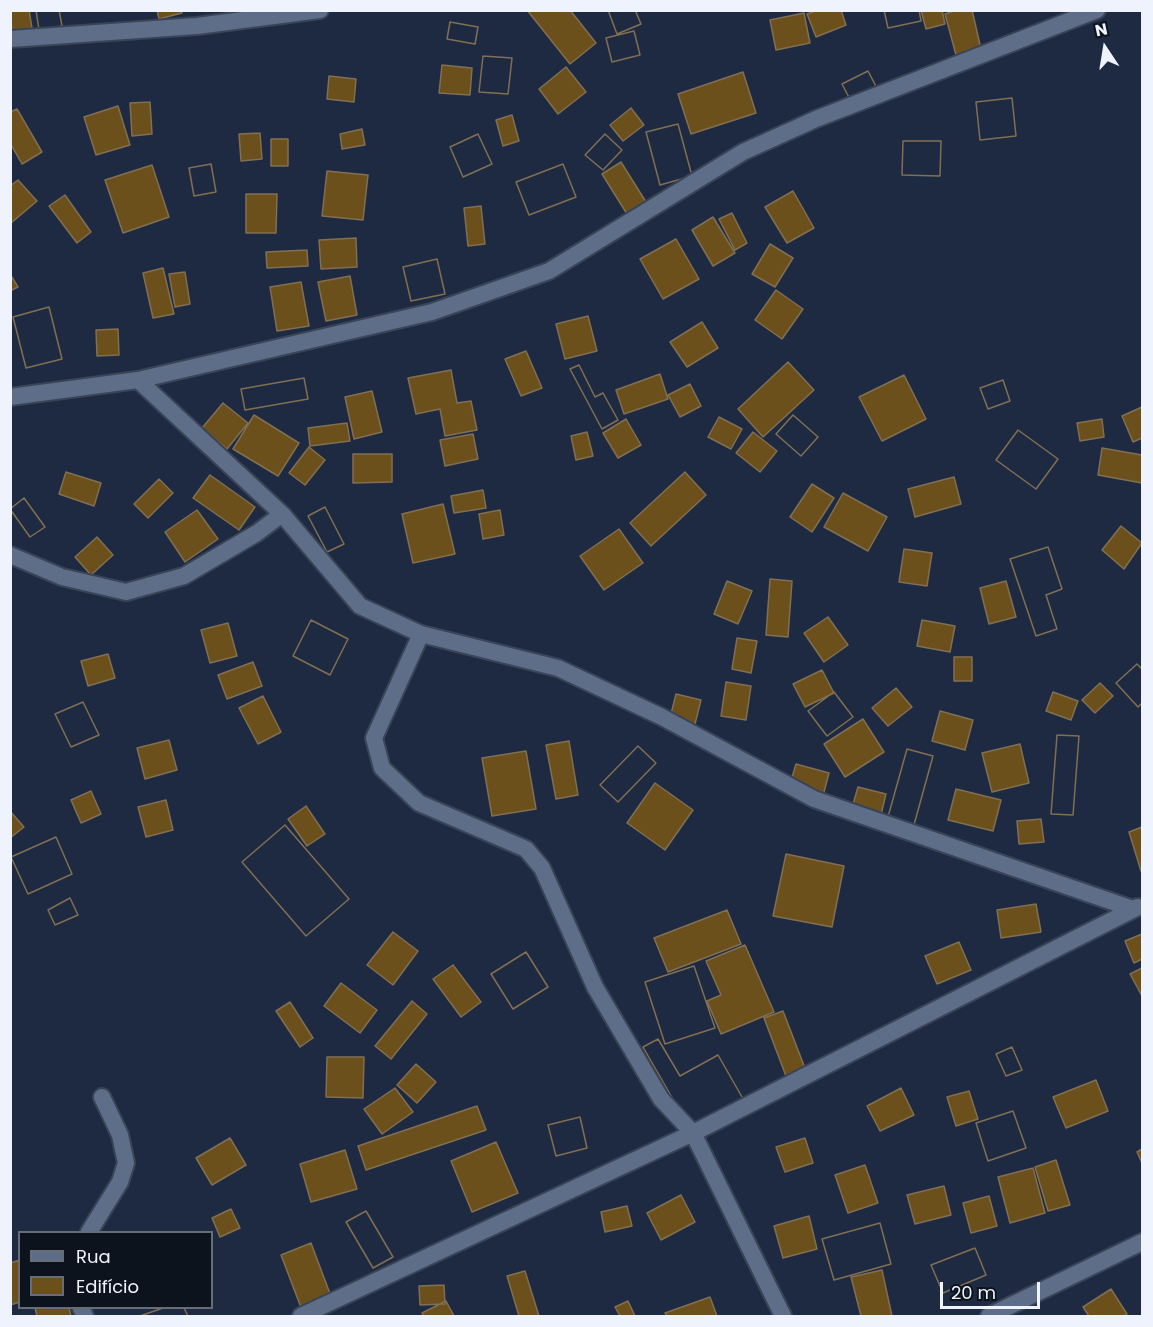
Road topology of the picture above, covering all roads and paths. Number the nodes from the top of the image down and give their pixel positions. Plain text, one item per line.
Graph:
1 (320, 10) edge
2 (1097, 10) edge
3 (10, 39) edge
4 (138, 380) junction
5 (10, 396) edge
6 (282, 514) junction
7 (10, 555) edge
8 (421, 634) junction
9 (1138, 907) edge
10 (102, 1097) dead end
11 (693, 1133) junction
12 (89, 1231) edge
13 (1143, 1242) edge
14 (300, 1317) edge
15 (783, 1317) edge
16 (989, 1317) edge

1 - 3 street
2 - 4 street
4 - 5 street
4 - 6 street
6 - 7 street
6 - 8 street
8 - 9 street
8 - 11 street
9 - 11 street
10 - 12 street
11 - 14 street
11 - 15 street
13 - 16 street

